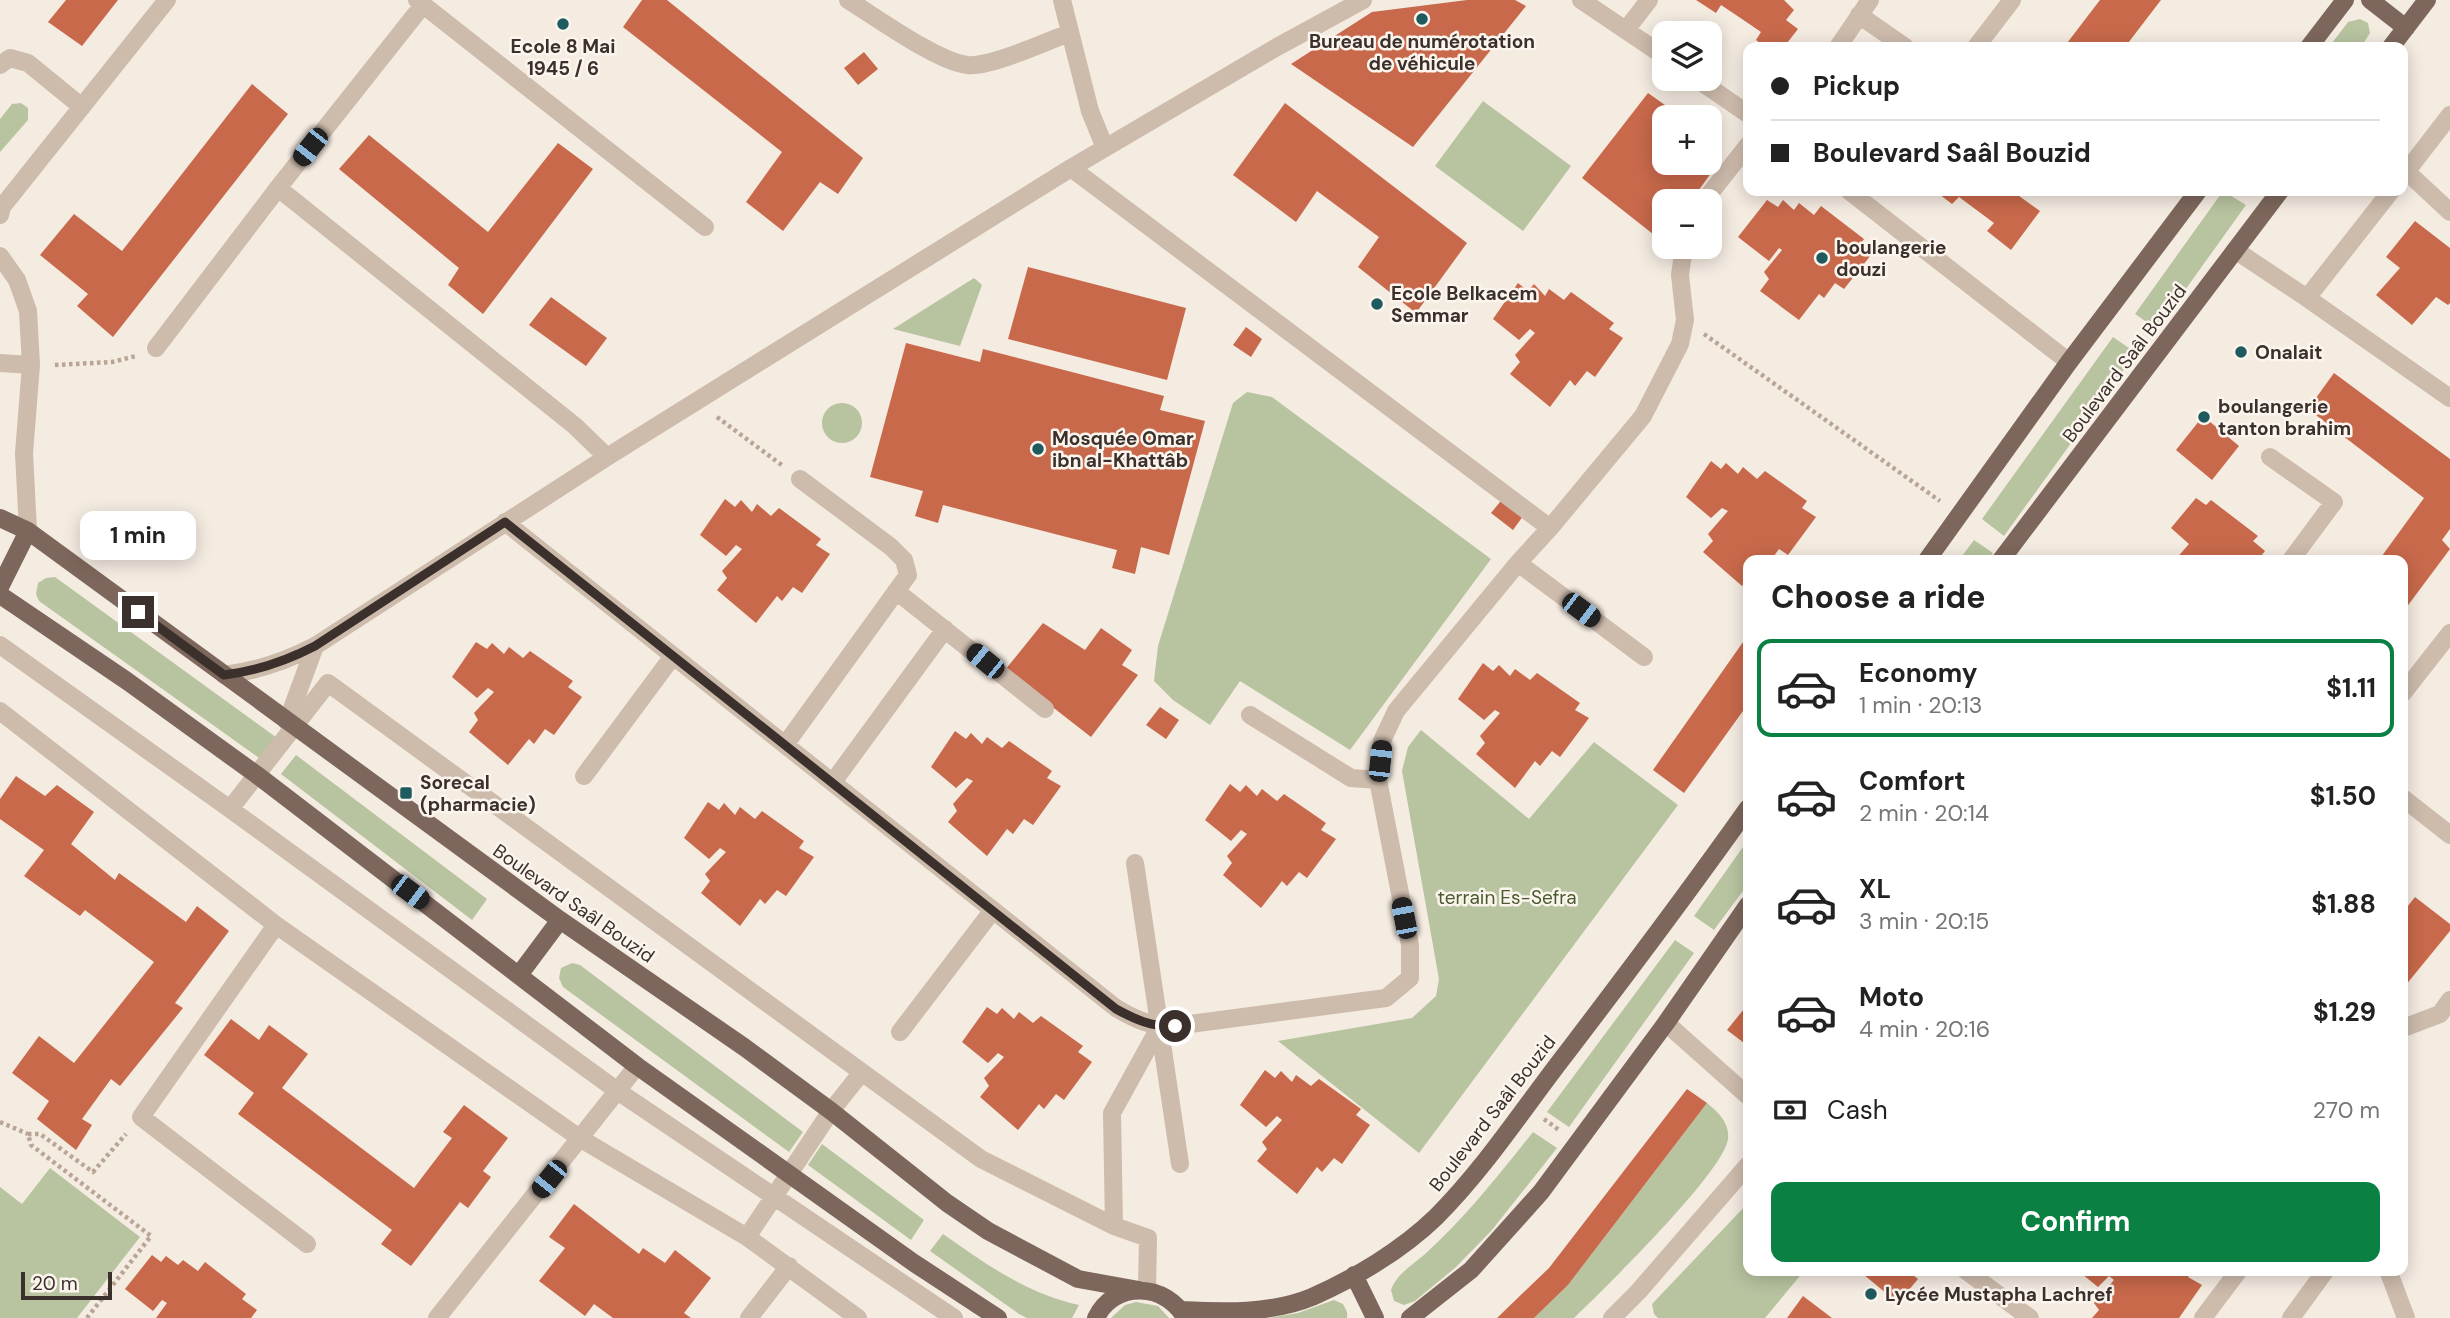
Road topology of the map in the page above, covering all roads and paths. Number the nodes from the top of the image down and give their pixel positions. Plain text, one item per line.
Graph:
1 (167, 0) edge
2 (848, 0) edge
3 (1062, 0) edge
4 (1363, 0) edge
5 (1581, 0) edge
6 (1649, 0) edge
7 (1870, 0) edge
8 (2012, 0) edge
9 (2345, 0) edge
10 (2370, 0) edge
11 (2427, 0) edge
12 (420, 2) edge
13 (1859, 15) junction
14 (2406, 28) junction
15 (1626, 30) junction
16 (1070, 33) junction
17 (1841, 42) edge
18 (1898, 42) edge
19 (1980, 42) edge
20 (2313, 42) edge
21 (2395, 42) edge
22 (1652, 48) edge
23 (0, 65) edge
24 (1714, 91) edge
25 (82, 107) junction
26 (1743, 111) edge
27 (2450, 115) edge
28 (1105, 148) junction
29 (1743, 151) edge
30 (1071, 168) junction
31 (2408, 169) edge
32 (2408, 176) edge
33 (278, 188) junction
34 (1713, 189) edge
35 (1855, 196) edge
36 (2194, 196) edge
37 (2276, 196) edge
38 (2387, 196) edge
39 (1, 209) edge
40 (2450, 212) edge
41 (705, 227) dead end
42 (2235, 250) junction
43 (0, 256) edge
44 (1683, 259) edge
45 (2307, 298) junction
46 (1685, 320) junction
47 (156, 348) joint
48 (2069, 362) junction
49 (0, 363) edge
50 (31, 365) junction
51 (2450, 398) edge
52 (697, 402) junction
53 (607, 457) junction
54 (2270, 457) dead end
55 (800, 479) joint
56 (1959, 515) junction
57 (0, 518) edge
58 (505, 522) junction
59 (1550, 528) junction
60 (28, 531) junction
61 (1931, 555) edge
62 (2005, 555) edge
63 (2295, 555) edge
64 (1518, 563) junction
65 (0, 587) edge
66 (896, 591) junction
67 (0, 595) edge
68 (945, 629) junction
69 (2450, 633) edge
70 (0, 645) edge
71 (315, 646) junction
72 (673, 656) junction
73 (1644, 657) dead end
74 (224, 675) junction
75 (2408, 688) edge
76 (1045, 709) dead end
77 (1250, 715) dead end
78 (2, 717) edge
79 (290, 725) junction
80 (785, 745) junction
81 (257, 775) junction
82 (584, 776) dead end
83 (1378, 780) junction
84 (833, 782) junction
85 (2408, 802) edge
86 (230, 809) junction
87 (1743, 815) edge
88 (2450, 835) edge
89 (1135, 863) dead end
90 (993, 910) junction
91 (1743, 912) edge
92 (560, 920) junction
93 (276, 925) junction
94 (519, 975) junction
95 (2450, 1000) edge
96 (1666, 1023) junction
97 (1160, 1026) junction
98 (2408, 1026) edge
99 (900, 1032) dead end
100 (637, 1066) junction
101 (862, 1072) junction
102 (619, 1092) junction
103 (1743, 1092) edge
104 (1525, 1106) junction
105 (831, 1111) junction
106 (141, 1117) junction
107 (0, 1122) edge
108 (28, 1134) junction
109 (581, 1139) junction
110 (1577, 1142) junction
111 (1180, 1164) dead end
112 (1743, 1171) edge
113 (790, 1174) junction
114 (775, 1196) junction
115 (1114, 1226) junction
116 (747, 1237) junction
117 (307, 1244) dead end
118 (789, 1266) junction
119 (1353, 1275) junction
120 (1973, 1276) edge
121 (2234, 1276) edge
122 (2322, 1276) edge
123 (2390, 1276) edge
124 (1143, 1290) junction
125 (1183, 1314) edge
126 (87, 1318) edge
127 (437, 1318) edge
128 (749, 1318) edge
129 (858, 1318) edge
130 (954, 1318) edge
131 (998, 1318) edge
132 (1096, 1318) edge
133 (1375, 1318) edge
134 (1410, 1318) edge
135 (1612, 1318) edge
136 (2030, 1318) edge
137 (2203, 1318) edge
138 (2291, 1318) edge
139 (2406, 1318) edge

1 - 25 street
2 - 16 street
3 - 16 street
4 - 28 street
5 - 15 street
6 - 15 street
7 - 13 street
8 - 19 street
9 - 20 main road
10 - 14 main road
11 - 14 main road
12 - 33 street
12 - 41 street
13 - 17 street
13 - 18 street
14 - 21 main road
15 - 22 street
16 - 28 street
23 - 25 street
24 - 26 street
25 - 39 street
27 - 31 street
28 - 30 street
29 - 34 street
30 - 52 street
30 - 59 street
32 - 40 street
33 - 47 street
33 - 53 street
35 - 48 street
36 - 48 main road
37 - 42 main road, Boulevard Saâl Bouzid
38 - 45 street
42 - 45 street
42 - 62 main road, Boulevard Saâl Bouzid
43 - 50 street
44 - 46 street
45 - 51 street
46 - 56 path
46 - 59 street
47 - 50 path
48 - 56 main road
49 - 50 street
50 - 60 street
52 - 53 street
52 - 55 path
53 - 58 street
54 - 63 street
55 - 66 street
56 - 61 main road
57 - 60 main road, Boulevard Saâl Bouzid
58 - 71 street
58 - 72 street
59 - 64 street
60 - 65 main road
60 - 74 main road, Boulevard Saâl Bouzid
64 - 73 street
64 - 83 street
66 - 68 street
66 - 80 street
67 - 81 main road
68 - 76 street
68 - 84 street
69 - 75 street
70 - 86 street
71 - 74 street
71 - 79 street
72 - 80 street
72 - 82 street
74 - 79 main road, Boulevard Saâl Bouzid
77 - 83 street
78 - 93 street
79 - 81 street
79 - 92 main road, Boulevard Saâl Bouzid
79 - 101 street
80 - 84 street
81 - 86 street
81 - 94 main road
83 - 97 street
84 - 90 street
85 - 88 street
86 - 102 street
87 - 104 main road, Boulevard Saâl Bouzid
89 - 97 street
90 - 97 street
90 - 99 street
91 - 96 main road
92 - 94 main road
92 - 105 main road, Boulevard Saâl Bouzid
93 - 106 street
93 - 109 street
94 - 100 main road
95 - 98 street
96 - 103 street
96 - 110 main road
97 - 111 street
97 - 115 street
100 - 102 street
100 - 113 main road
101 - 105 street
101 - 115 street
102 - 109 street
102 - 114 street
104 - 110 path
104 - 119 main road, Boulevard Saâl Bouzid
105 - 113 street
105 - 124 main road, Boulevard Saâl Bouzid
106 - 108 path
106 - 117 street
107 - 108 path
108 - 126 path
109 - 116 street
109 - 127 street
110 - 134 main road
112 - 135 street
113 - 114 street
113 - 131 main road
114 - 116 street
114 - 130 street
115 - 124 street
116 - 118 street
118 - 128 street
118 - 129 street
119 - 125 main road, Boulevard Saâl Bouzid
119 - 133 main road
120 - 136 street
121 - 137 street
122 - 138 street
123 - 139 street
124 - 125 main road, Boulevard Saâl Bouzid
124 - 132 main road

